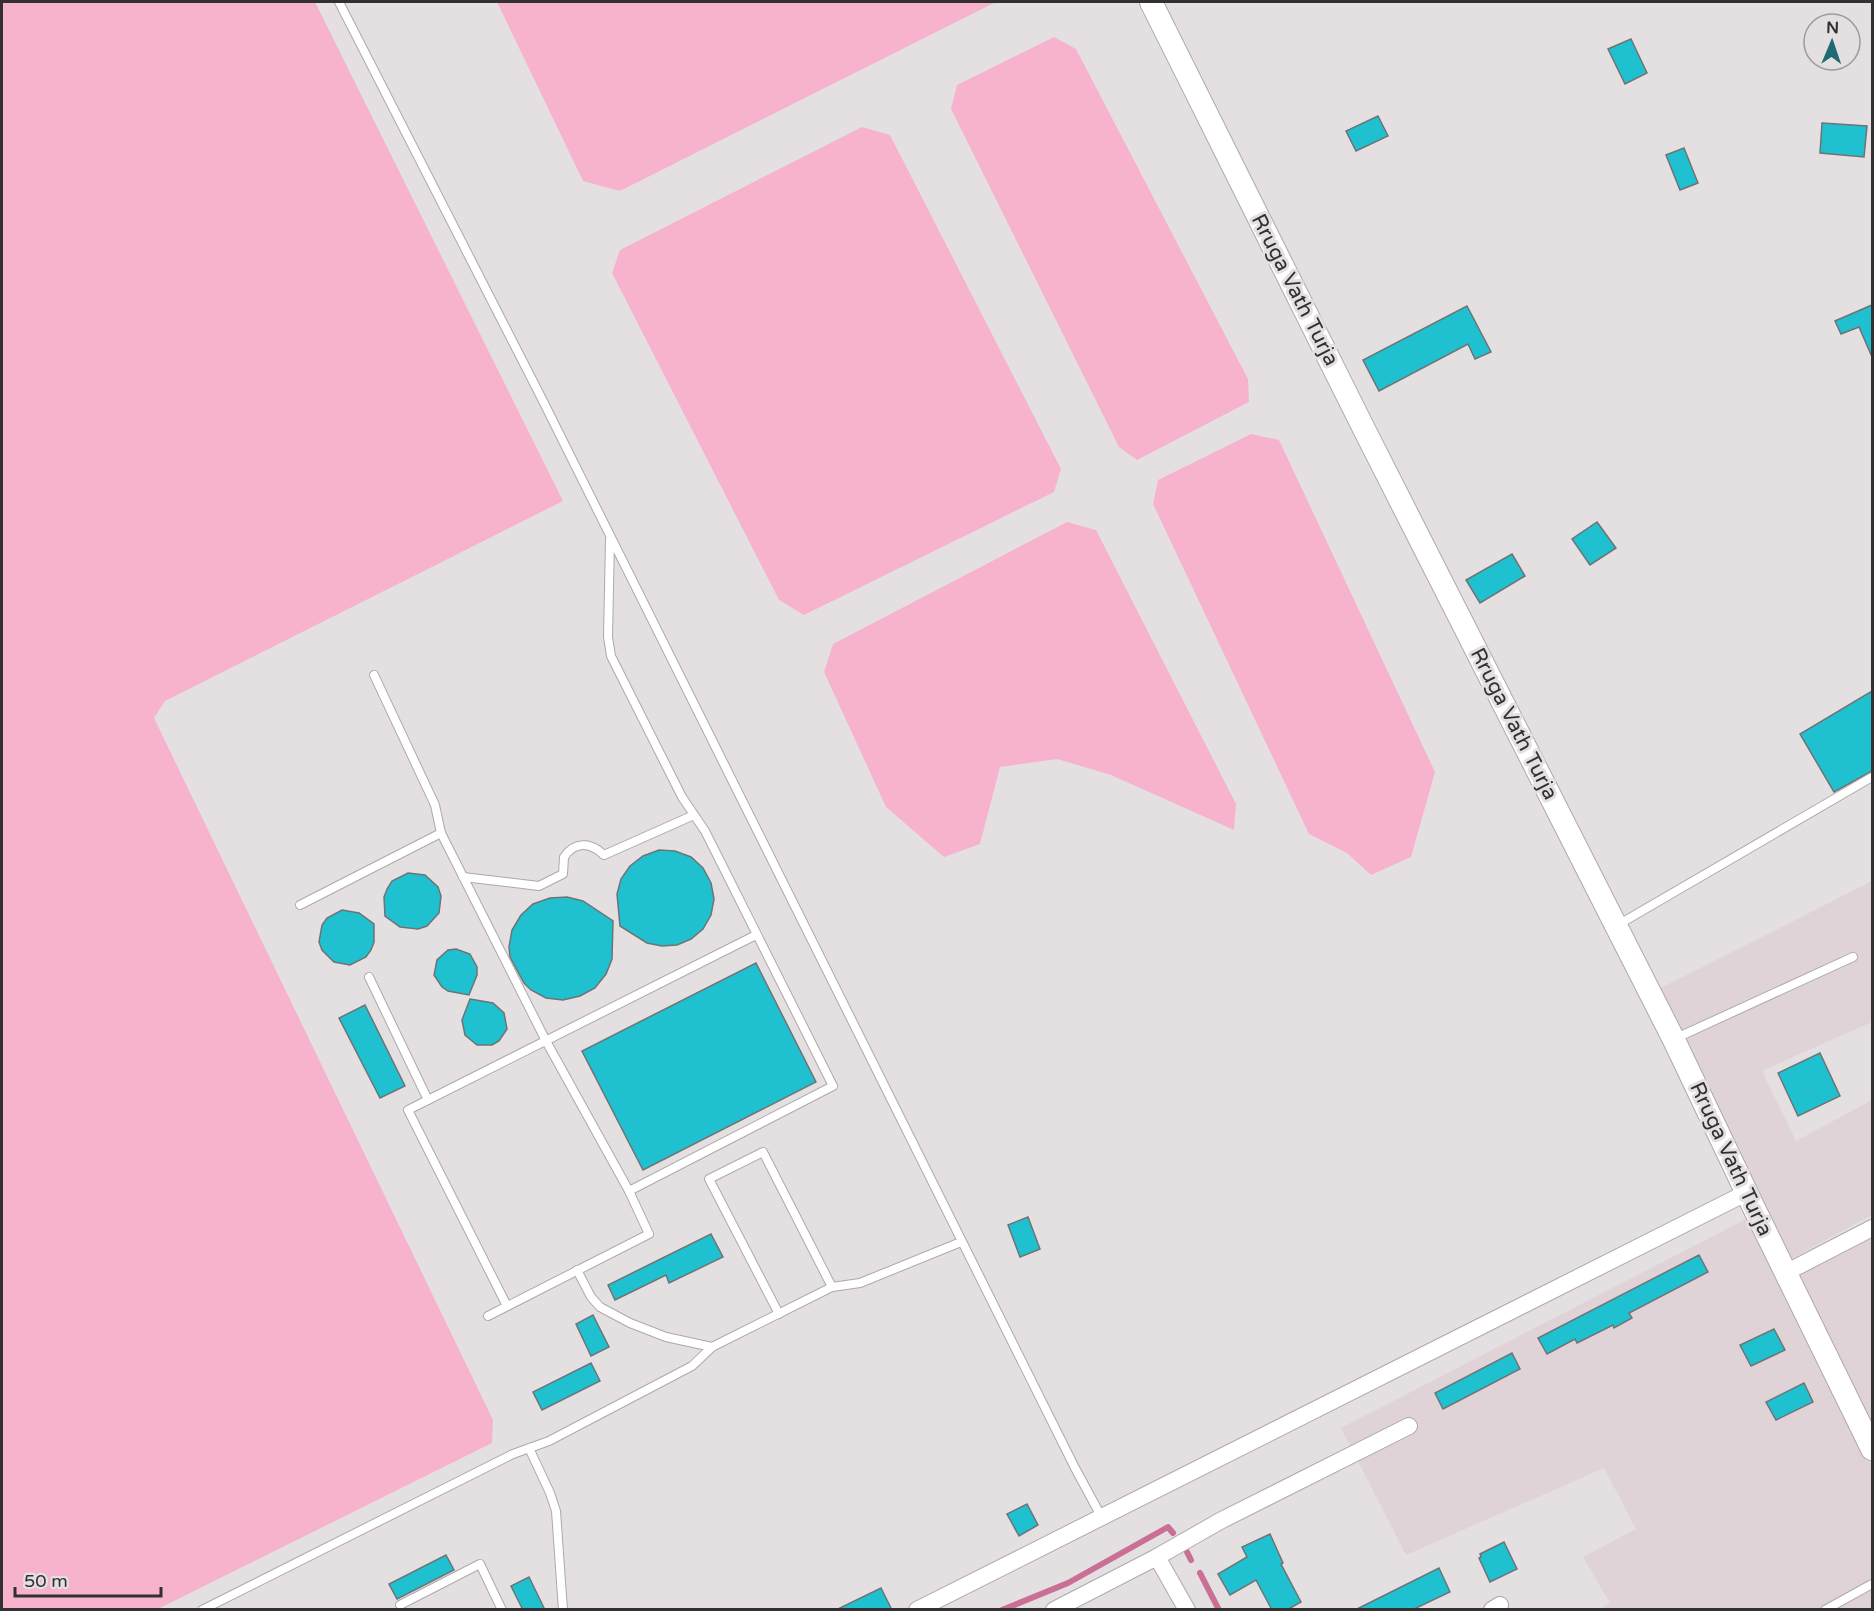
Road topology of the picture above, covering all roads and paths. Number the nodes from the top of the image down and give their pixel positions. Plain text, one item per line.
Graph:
1 (339, 2) edge
2 (1151, 2) edge
3 (610, 536) junction
4 (374, 675) dead end
5 (1872, 777) edge
6 (694, 815) junction
7 (441, 833) junction
8 (463, 877) junction
9 (300, 905) dead end
10 (1616, 926) junction
11 (756, 935) junction
12 (1853, 957) dead end
13 (369, 977) dead end
14 (1674, 1040) junction
15 (546, 1041) junction
16 (428, 1100) junction
17 (629, 1191) junction
18 (1746, 1193) junction
19 (1872, 1228) edge
20 (961, 1242) junction
21 (577, 1270) junction
22 (1785, 1274) junction
23 (832, 1287) junction
24 (507, 1306) junction
25 (779, 1314) junction
26 (488, 1316) dead end
27 (712, 1347) junction
28 (1409, 1426) dead end
29 (529, 1448) junction
30 (1872, 1449) edge
31 (1101, 1516) junction
32 (1157, 1557) junction
33 (1872, 1584) edge
34 (400, 1605) dead end
35 (202, 1610) edge
36 (502, 1610) edge
37 (563, 1610) edge
38 (917, 1610) edge
39 (1054, 1610) edge
40 (1187, 1610) edge
41 (1825, 1610) edge

1 - 3 lane
2 - 10 street, Rruga Vath Turja
3 - 6 lane
3 - 20 lane
4 - 7 lane
5 - 10 lane
6 - 8 lane
6 - 11 lane
7 - 8 lane
7 - 9 lane
8 - 15 lane
10 - 14 street, Rruga Vath Turja
11 - 15 lane
11 - 17 lane
12 - 14 lane
13 - 16 lane
14 - 18 street, Rruga Vath Turja
15 - 16 lane
15 - 17 lane
16 - 24 lane
17 - 21 lane
18 - 22 street, Rruga Vath Turja
18 - 31 street
19 - 22 street
20 - 23 lane
20 - 31 lane
21 - 24 lane
21 - 27 lane
22 - 30 street, Rruga Vath Turja
23 - 25 lane
23 - 25 lane
24 - 26 lane
25 - 27 lane
27 - 29 lane
28 - 32 street
29 - 35 lane
29 - 37 lane
31 - 38 street
32 - 39 street
32 - 40 street
33 - 41 lane
34 - 36 lane

